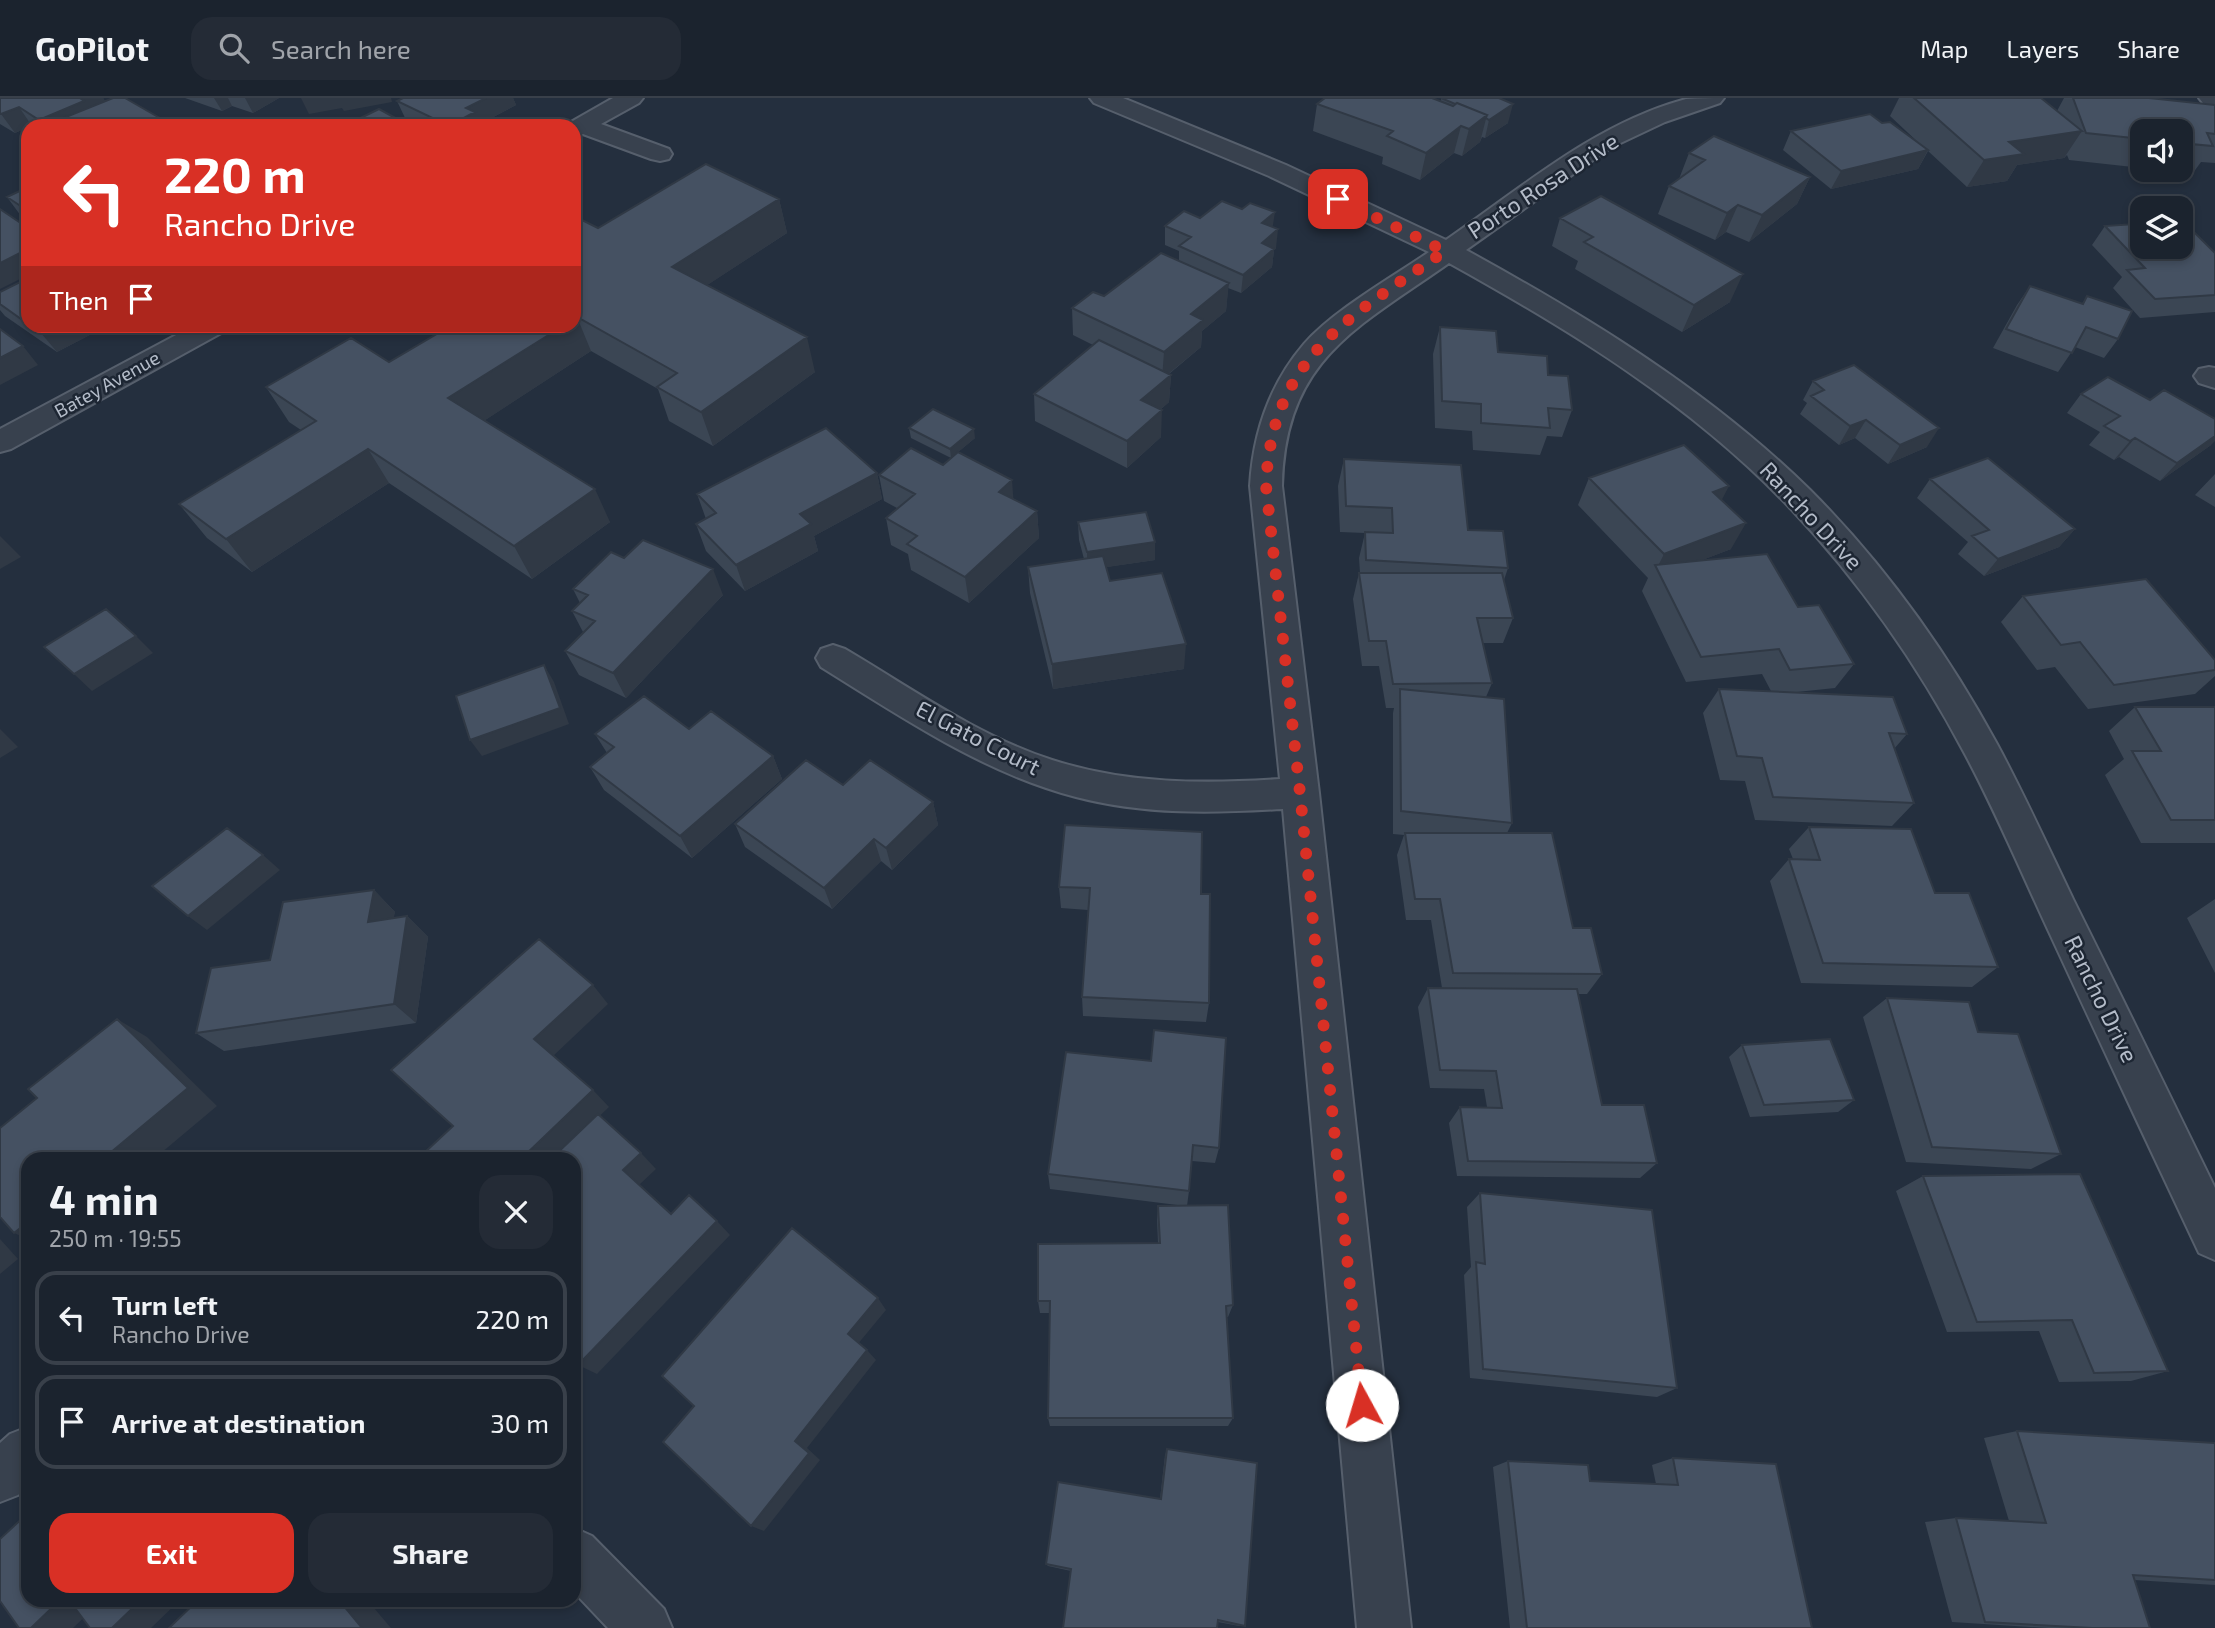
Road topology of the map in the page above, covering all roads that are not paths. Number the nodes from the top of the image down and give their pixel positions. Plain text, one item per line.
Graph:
1 (631, 98) edge
2 (1102, 98) edge
3 (1712, 98) edge
4 (581, 125) edge
5 (581, 128) edge
6 (660, 154) dead end
7 (1445, 251) junction
8 (200, 333) edge
9 (0, 442) edge
10 (833, 658) dead end
11 (1300, 793) junction
12 (2215, 1237) edge
13 (21, 1458) edge
14 (0, 1477) edge
15 (581, 1561) edge
16 (645, 1628) edge
17 (1384, 1628) edge

1 - 4 street
2 - 7 street, Rancho Drive
3 - 7 street, Porto Rosa Drive
5 - 6 street
7 - 11 street, Porto Rosa Drive
7 - 12 street, Rancho Drive
8 - 9 street, Batey Avenue
10 - 11 street, El Gato Court
11 - 17 street, Porto Rosa Drive
13 - 14 street
15 - 16 street

